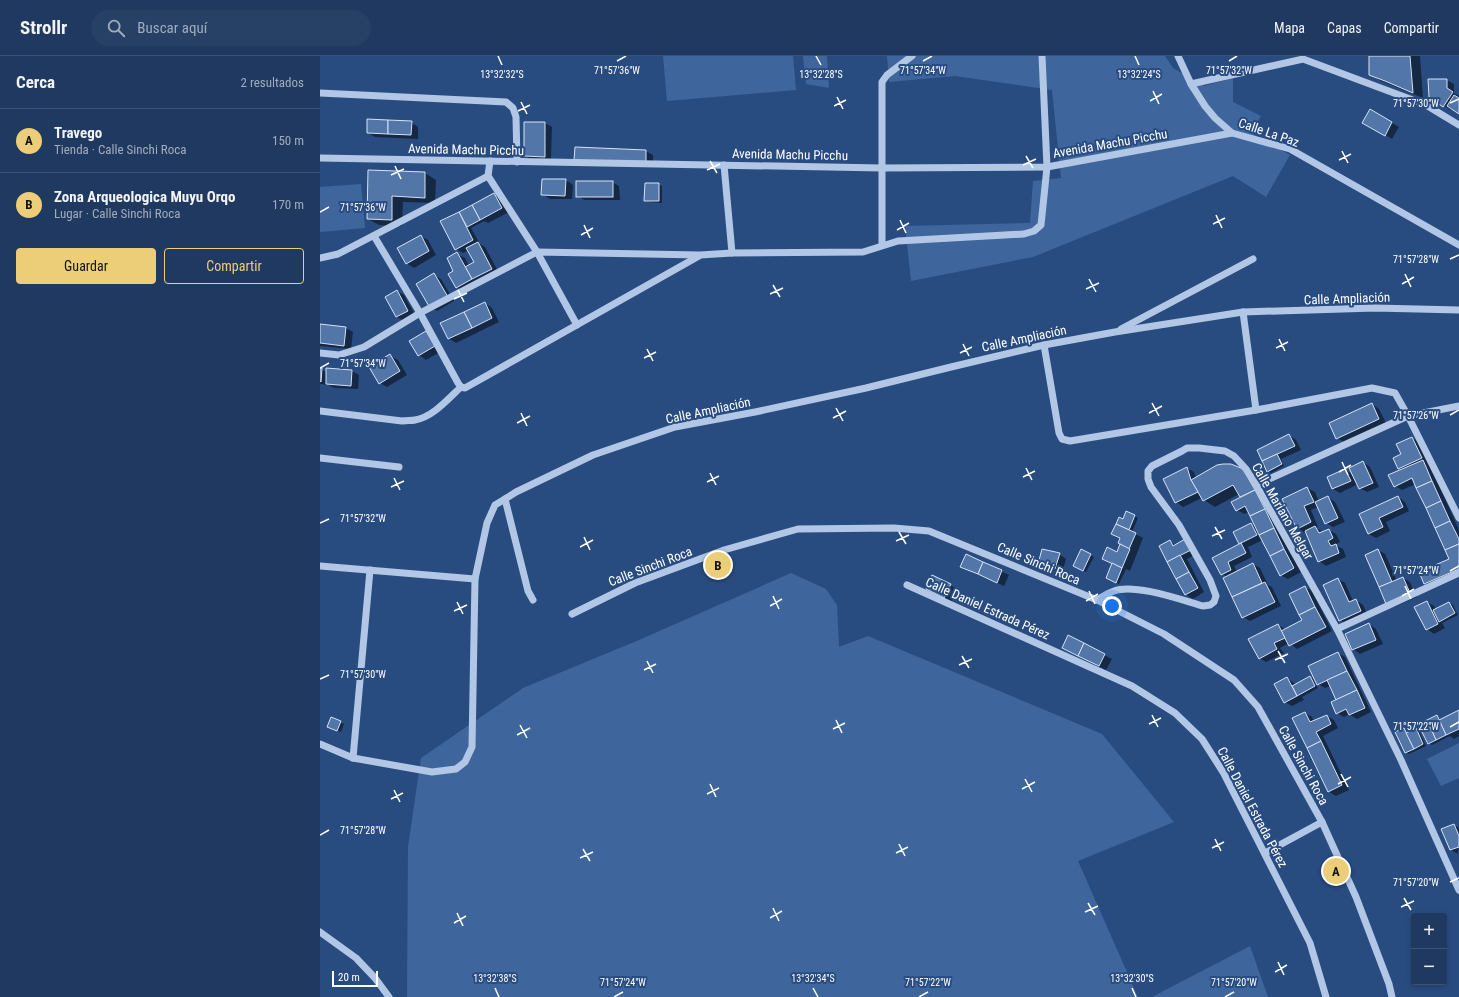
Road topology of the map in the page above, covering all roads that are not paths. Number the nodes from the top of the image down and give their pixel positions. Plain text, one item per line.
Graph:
1 (912, 56) edge
2 (1042, 56) edge
3 (1178, 56) edge
4 (1303, 57) edge
5 (1191, 84) junction
6 (320, 93) edge
7 (1459, 125) edge
8 (1232, 133) junction
9 (320, 158) edge
10 (490, 161) junction
11 (517, 162) junction
12 (724, 165) junction
13 (1047, 167) junction
14 (882, 168) junction
15 (488, 176) junction
16 (374, 236) junction
17 (882, 245) junction
18 (1459, 245) edge
19 (537, 252) junction
20 (732, 253) junction
21 (700, 255) junction
22 (320, 258) edge
23 (1253, 258) dead end
24 (1459, 310) edge
25 (1243, 312) junction
26 (420, 313) junction
27 (577, 325) junction
28 (1115, 332) junction
29 (1044, 345) junction
30 (320, 353) edge
31 (461, 387) junction
32 (1459, 406) edge
33 (1256, 410) junction
34 (320, 411) edge
35 (1408, 416) junction
36 (320, 458) edge
37 (399, 467) dead end
38 (1256, 485) junction
39 (505, 499) junction
40 (1459, 518) edge
41 (320, 566) edge
42 (370, 570) junction
43 (1459, 573) edge
44 (475, 579) junction
45 (907, 585) dead end
46 (533, 600) dead end
47 (1097, 600) junction
48 (572, 614) dead end
49 (1337, 629) junction
50 (320, 744) edge
51 (353, 758) junction
52 (1322, 822) junction
53 (1265, 853) junction
54 (1459, 890) edge
55 (320, 932) edge
56 (389, 997) edge
57 (1326, 997) edge
58 (1392, 997) edge

1 - 14 street
2 - 13 street
3 - 5 street, Calle La Paz
4 - 5 street
4 - 7 street
5 - 8 street, Calle La Paz
6 - 11 street
8 - 13 street, Avenida Machu Picchu
8 - 18 street, Calle La Paz
9 - 10 street, Avenida Machu Picchu
10 - 11 street, Avenida Machu Picchu
10 - 15 street
11 - 12 street, Avenida Machu Picchu
12 - 14 street, Avenida Machu Picchu
12 - 20 street
13 - 14 street, Avenida Machu Picchu
13 - 17 street
14 - 17 street
15 - 16 street
15 - 19 street
16 - 22 street
16 - 26 street
17 - 20 street
19 - 21 street
19 - 26 street
19 - 27 street
20 - 21 street
21 - 27 street
23 - 28 street
24 - 25 street, Calle Ampliación
25 - 28 street, Calle Ampliación
25 - 33 street
26 - 30 street
26 - 31 street
27 - 31 street
28 - 29 street, Calle Ampliación
29 - 33 street
29 - 39 street, Calle Ampliación
31 - 34 street
32 - 35 street
33 - 35 street
35 - 38 street
35 - 40 street
36 - 37 street
38 - 47 street, Calle Mariano Melgar
38 - 49 street, Calle Mariano Melgar
39 - 44 street, Calle Ampliación
39 - 46 street
41 - 42 street
42 - 44 street
42 - 51 street
43 - 49 street
44 - 51 street, Calle Ampliación
45 - 53 street, Calle Daniel Estrada Pérez
47 - 48 street, Calle Sinchi Roca
47 - 52 street, Calle Sinchi Roca
49 - 54 street, Calle Mariano Melgar
50 - 51 street, Calle Ampliación
52 - 53 street
52 - 58 street, Calle Sinchi Roca
53 - 57 street, Calle Daniel Estrada Pérez
55 - 56 street

